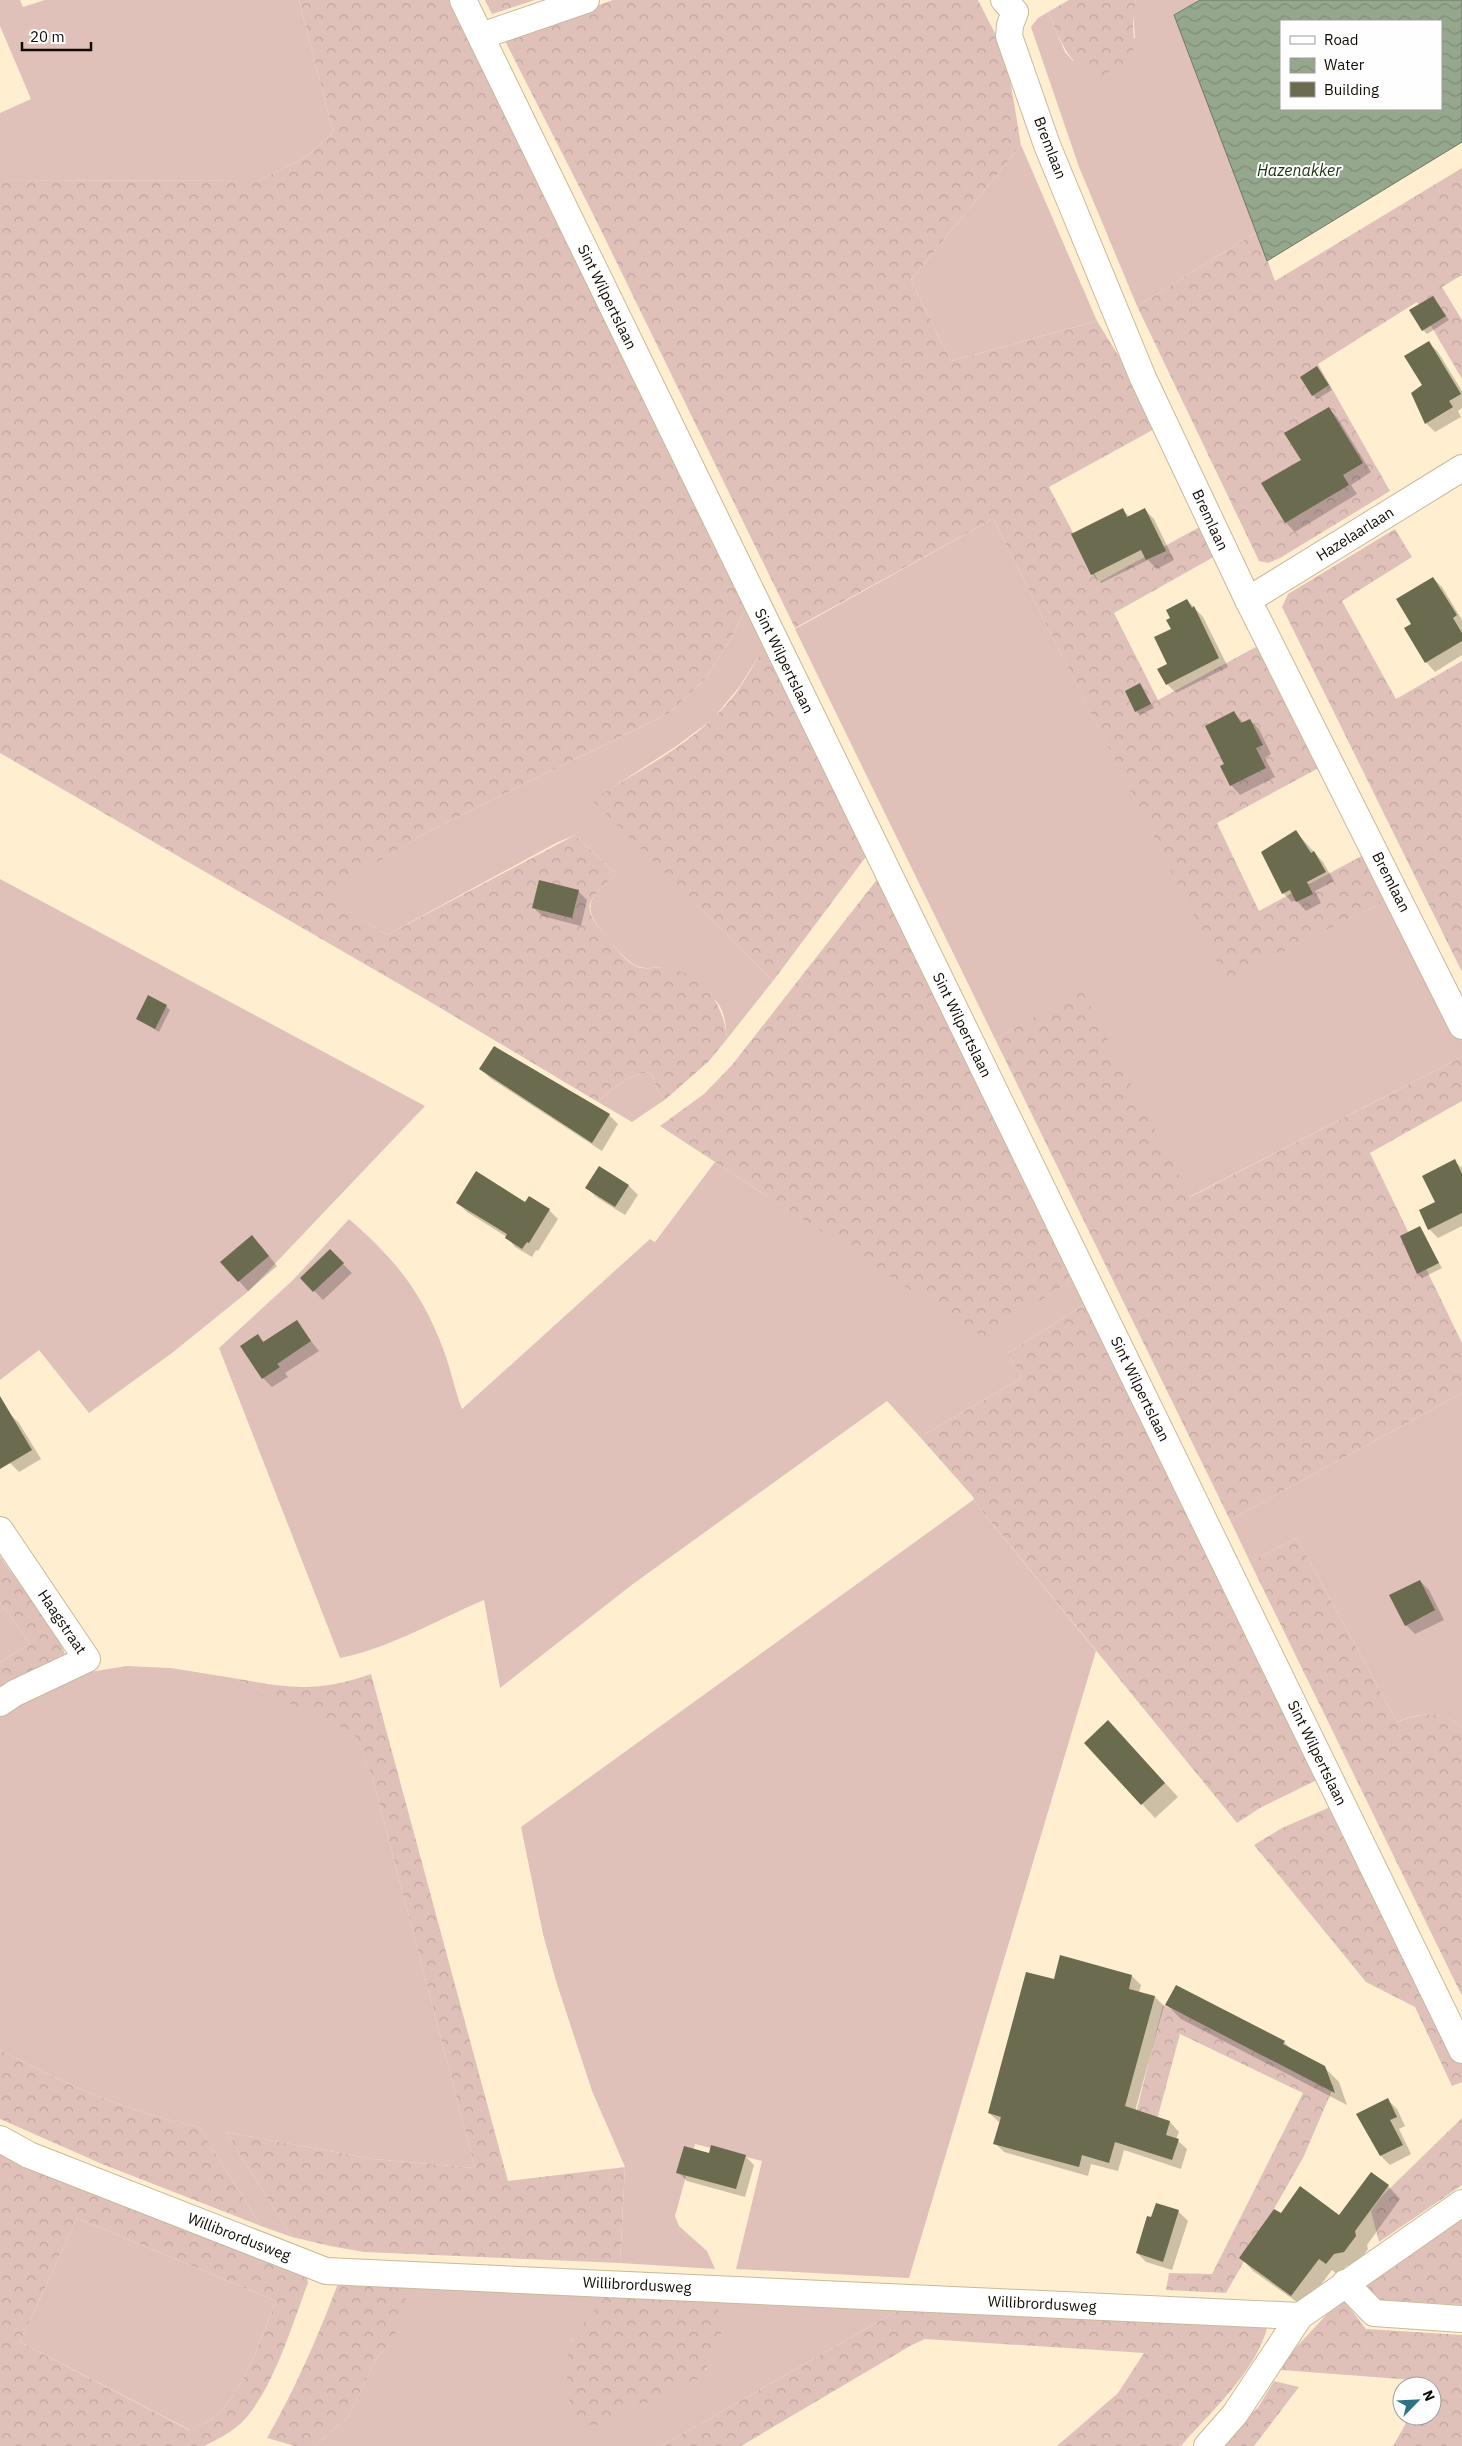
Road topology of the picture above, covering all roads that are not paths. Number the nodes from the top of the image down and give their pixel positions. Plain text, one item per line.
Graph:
1 (463, 0) edge
2 (586, 0) edge
3 (1017, 4) edge
4 (481, 36) junction
5 (1462, 468) edge
6 (1248, 600) junction
7 (1462, 1026) edge
8 (0, 1530) edge
9 (0, 1703) edge
10 (1462, 2050) edge
11 (0, 2139) edge
12 (1462, 2203) edge
13 (1345, 2283) junction
14 (1300, 2316) junction
15 (1462, 2319) edge
16 (1207, 2446) edge

1 - 4 street, Sint Wilpertslaan
2 - 4 street
3 - 6 street, Bremlaan
4 - 10 street, Sint Wilpertslaan
5 - 6 street, Hazelaarlaan
6 - 7 street, Bremlaan
8 - 9 street, Haagstraat
11 - 14 street, Willibrordusweg
12 - 13 street
13 - 14 street
13 - 15 street
14 - 16 street

